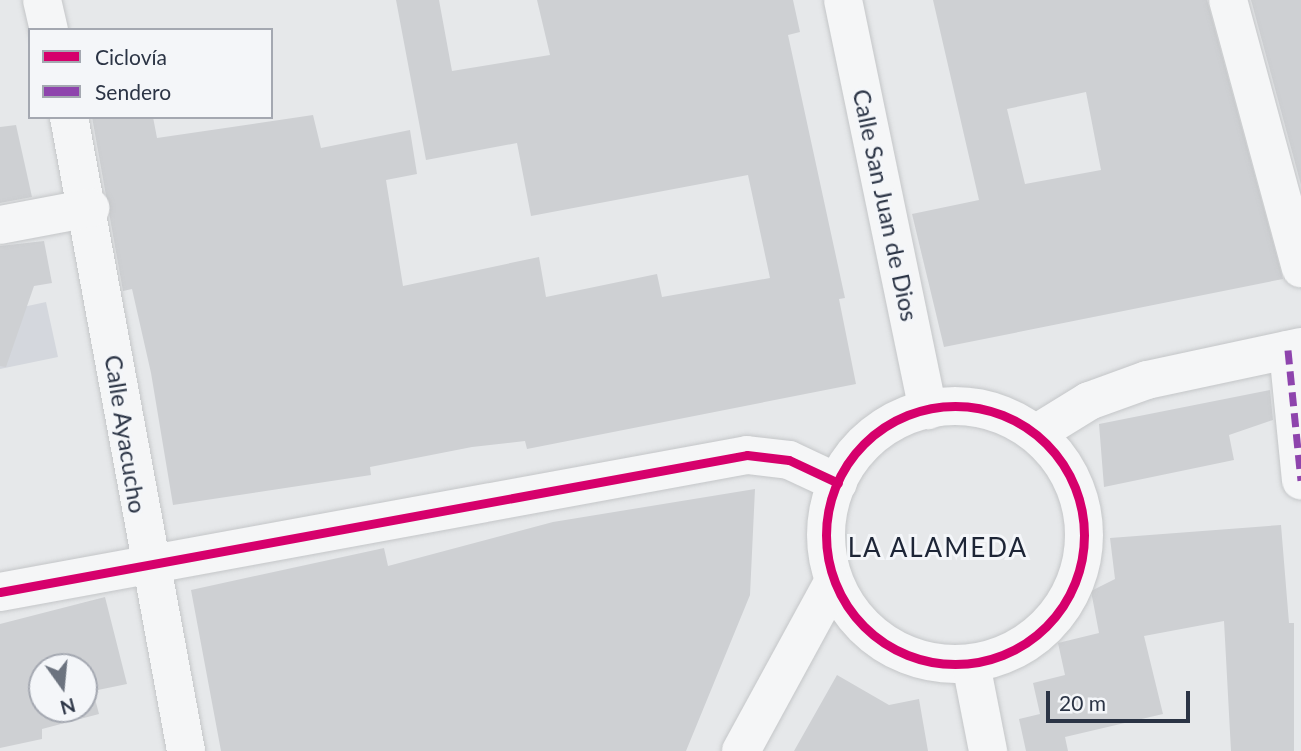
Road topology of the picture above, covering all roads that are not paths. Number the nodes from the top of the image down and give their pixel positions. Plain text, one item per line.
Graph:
1 (42, 0) edge
2 (843, 0) edge
3 (1228, 0) edge
4 (49, 28) edge
5 (69, 119) edge
6 (90, 208) junction
7 (0, 225) edge
8 (1301, 268) edge
9 (1294, 349) edge
10 (928, 410) junction
11 (1037, 433) junction
12 (1301, 480) edge
13 (838, 483) junction
14 (148, 566) junction
15 (834, 582) junction
16 (0, 592) edge
17 (971, 664) junction
18 (186, 751) edge
19 (741, 751) edge
20 (988, 751) edge

1 - 4 street
2 - 10 street, Calle San Juan de Dios
3 - 8 street
5 - 6 street, Calle Ayacucho
6 - 7 street
6 - 14 street, Calle Ayacucho
9 - 11 street
9 - 12 street
10 - 11 street
10 - 13 street
11 - 17 street
13 - 14 street
13 - 15 street
14 - 16 street
14 - 18 street, Calle Ayacucho
15 - 17 street
15 - 19 street
17 - 20 street

